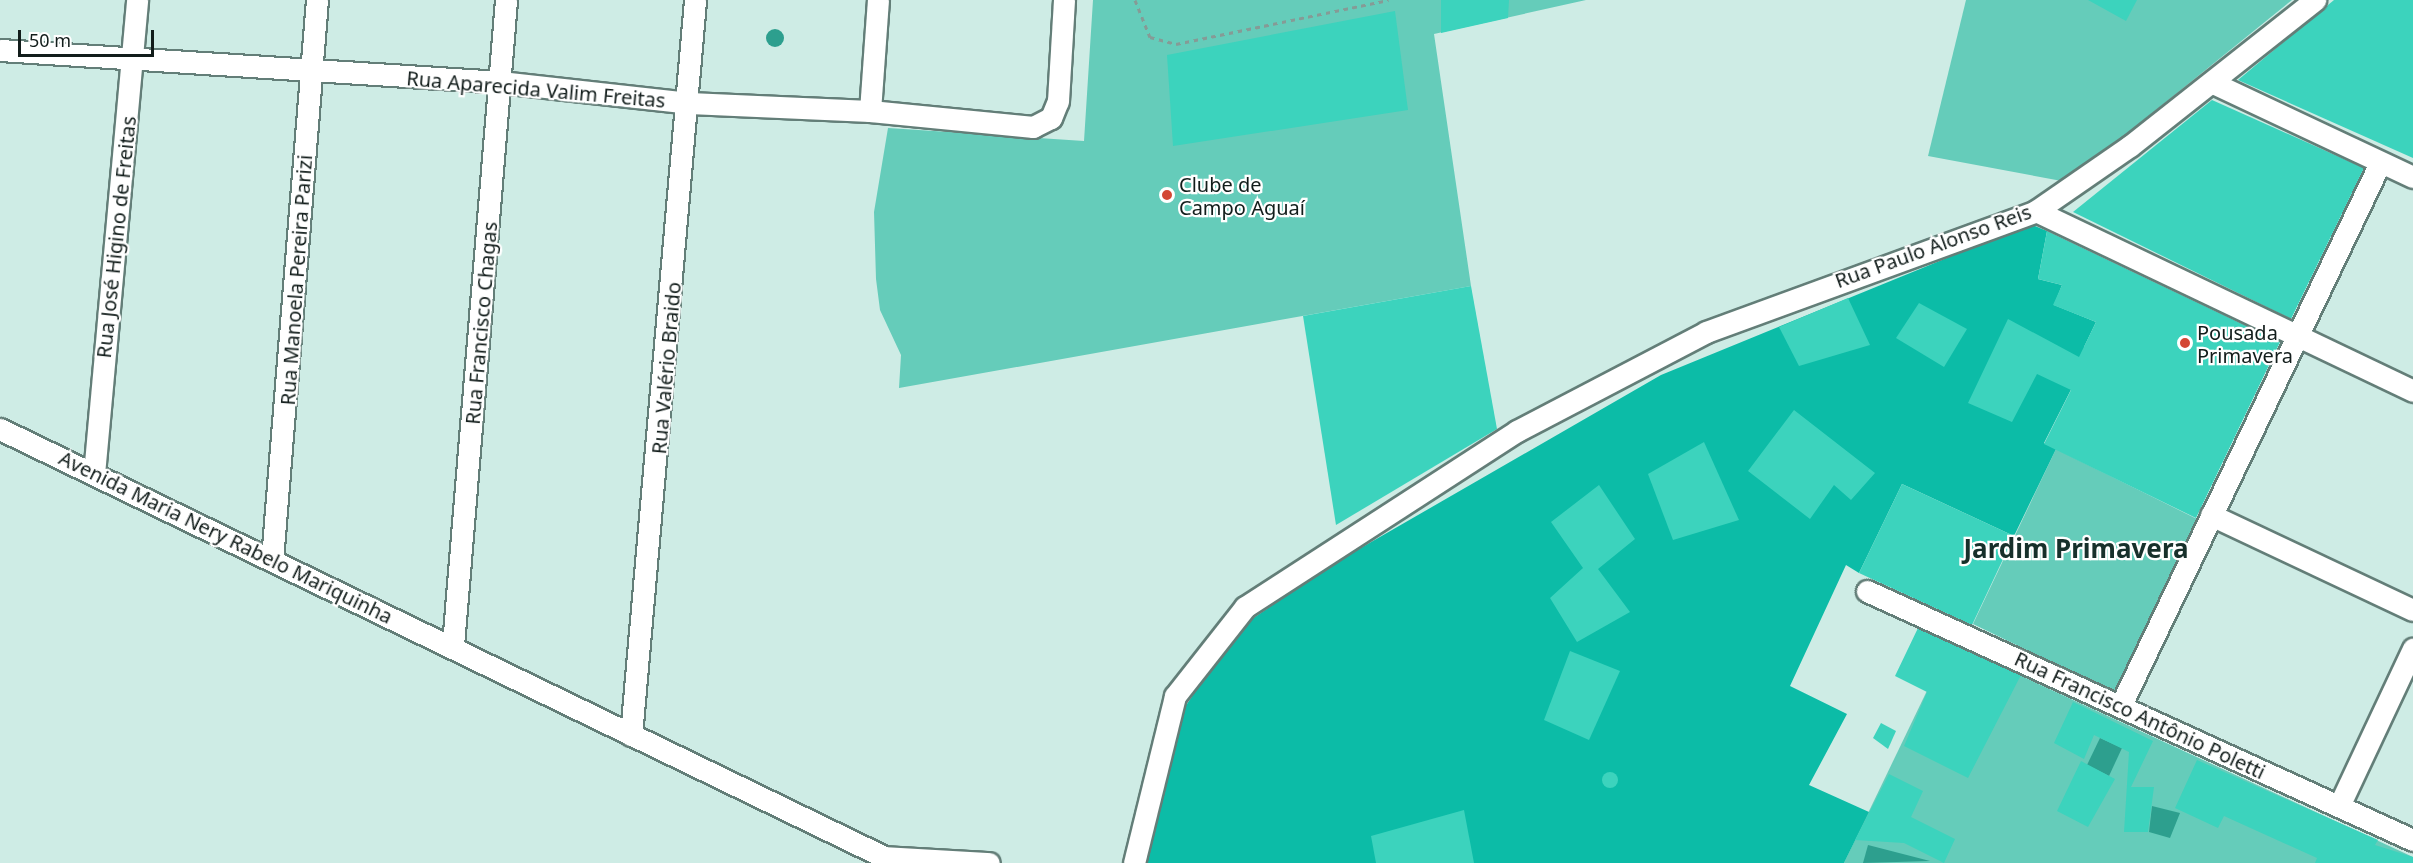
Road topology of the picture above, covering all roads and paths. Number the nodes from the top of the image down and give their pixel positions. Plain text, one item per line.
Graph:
1 (137, 0) edge
2 (317, 0) edge
3 (506, 0) edge
4 (695, 0) edge
5 (878, 0) edge
6 (1064, 0) edge
7 (1135, 0) edge
8 (1388, 0) edge
9 (2315, 0) edge
10 (0, 50) edge
11 (134, 58) junction
12 (311, 70) junction
13 (500, 82) junction
14 (2214, 83) junction
15 (688, 103) junction
16 (870, 111) junction
17 (2380, 163) junction
18 (2413, 177) edge
19 (2036, 211) junction
20 (2299, 335) junction
21 (2413, 391) edge
22 (0, 429) edge
23 (94, 474) junction
24 (2211, 515) junction
25 (272, 560) junction
26 (1867, 591) dead end
27 (2413, 610) edge
28 (453, 645) junction
29 (2413, 649) edge
30 (2121, 705) junction
31 (631, 735) junction
32 (2339, 806) junction
33 (2413, 840) edge
34 (886, 860) edge
35 (989, 863) edge
36 (1134, 863) edge

1 - 11 street, Rua José Higino de Freitas
2 - 12 street, Rua Manoela Pereira Parizi
3 - 13 street, Rua Francisco Chagas
4 - 15 street, Rua Valério Braido
5 - 16 street
6 - 16 street, Rua Aparecida Valim Freitas
7 - 8 path
9 - 14 street, Rua Paulo Alonso Reis
10 - 11 street, Rua Aparecida Valim Freitas
11 - 12 street, Rua Aparecida Valim Freitas
11 - 23 street, Rua José Higino de Freitas
12 - 13 street, Rua Aparecida Valim Freitas
12 - 25 street, Rua Manoela Pereira Parizi
13 - 15 street, Rua Aparecida Valim Freitas
13 - 28 street, Rua Francisco Chagas
14 - 17 street
14 - 19 street, Rua Paulo Alonso Reis
15 - 16 street, Rua Aparecida Valim Freitas
15 - 31 street, Rua Valério Braido
17 - 18 street
17 - 20 street
19 - 20 street
19 - 36 street, Rua Paulo Alonso Reis
20 - 21 street
20 - 24 street
22 - 23 street, Avenida Maria Nery Rabelo Mariquinha
23 - 25 street, Avenida Maria Nery Rabelo Mariquinha
24 - 27 street
24 - 30 street
25 - 28 street, Avenida Maria Nery Rabelo Mariquinha
26 - 30 street, Rua Francisco Antônio Poletti
28 - 31 street, Avenida Maria Nery Rabelo Mariquinha
29 - 32 street
30 - 32 street, Rua Francisco Antônio Poletti
31 - 34 street, Avenida Maria Nery Rabelo Mariquinha
32 - 33 street, Rua Francisco Antônio Poletti
34 - 35 street

